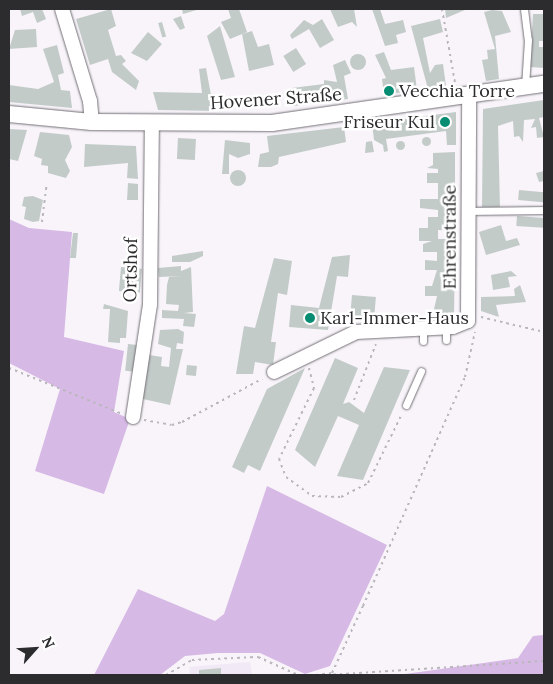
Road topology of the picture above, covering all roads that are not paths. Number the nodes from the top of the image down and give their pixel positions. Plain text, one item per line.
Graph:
1 (65, 9) edge
2 (524, 9) edge
3 (544, 84) edge
4 (525, 88) junction
5 (463, 99) junction
6 (9, 114) edge
7 (92, 122) junction
8 (152, 122) junction
9 (544, 210) edge
10 (470, 211) junction
11 (423, 327) junction
12 (423, 341) dead end
13 (421, 371) dead end
14 (274, 372) dead end
15 (406, 405) road end
16 (133, 417) dead end

1 - 7 street
2 - 4 lane
3 - 4 street, Hovener Straße
4 - 5 street, Hovener Straße
5 - 8 street, Hovener Straße
5 - 10 street, Ehrenstraße
6 - 7 street, Hovener Straße
7 - 8 street, Hovener Straße
8 - 16 street, Ortshof
9 - 10 lane
10 - 11 street, Ehrenstraße
11 - 12 lane
11 - 14 street
13 - 15 lane

